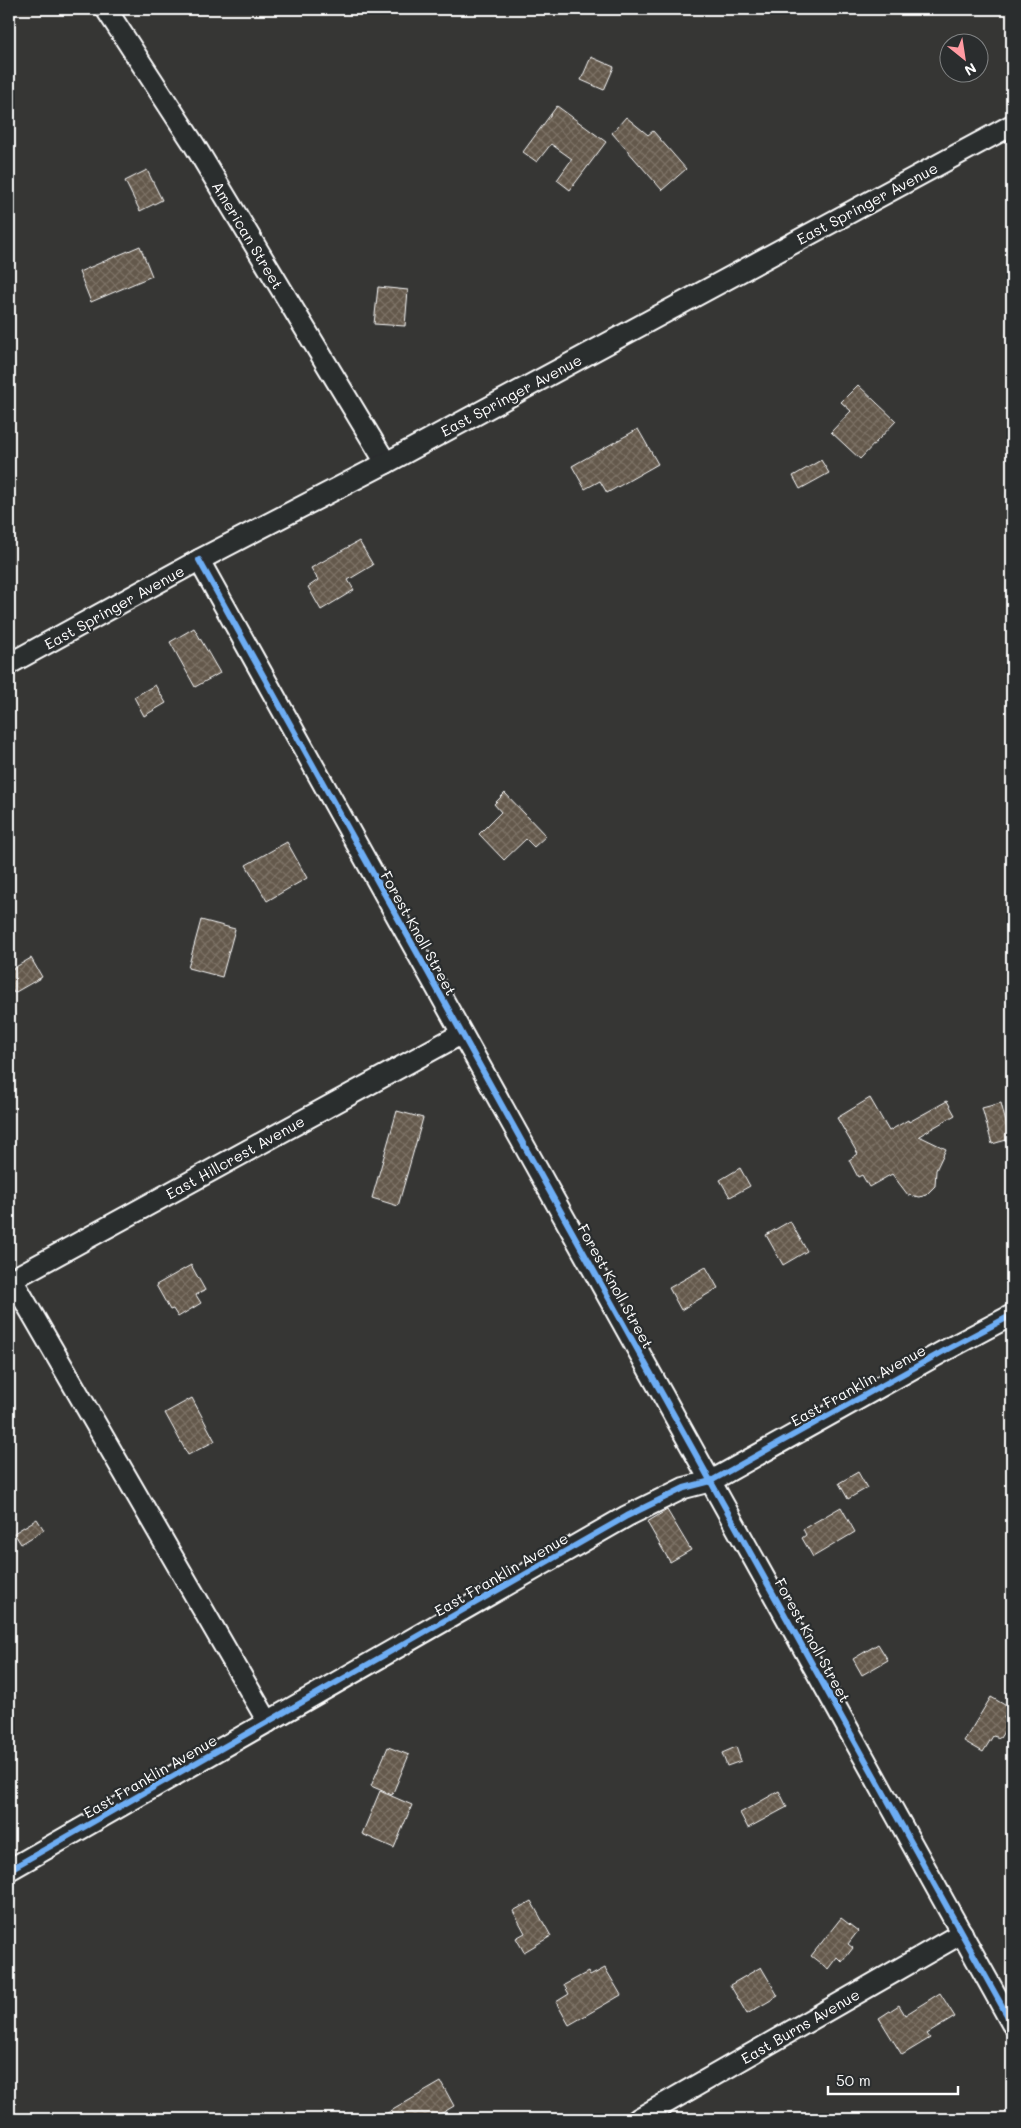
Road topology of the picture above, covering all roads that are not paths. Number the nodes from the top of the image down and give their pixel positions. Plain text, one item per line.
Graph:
1 (106, 9) edge
2 (1012, 125) edge
3 (386, 463) junction
4 (199, 560) junction
5 (9, 664) edge
6 (461, 1034) junction
7 (11, 1280) edge
8 (1012, 1315) edge
9 (711, 1481) junction
10 (268, 1722) junction
11 (9, 1870) edge
12 (962, 1933) junction
13 (1012, 2024) edge
14 (638, 2119) edge

1 - 3 street, American Street
2 - 3 street, East Springer Avenue
3 - 4 street, East Springer Avenue
4 - 5 street, East Springer Avenue
4 - 6 street, Forest Knoll Street
6 - 7 street, East Hillcrest Avenue
6 - 9 street, Forest Knoll Street
7 - 10 street
8 - 9 street, East Franklin Avenue
9 - 10 street, East Franklin Avenue
9 - 12 street, Forest Knoll Street
10 - 11 street, East Franklin Avenue
12 - 13 street, Forest Knoll Street
12 - 14 street, East Burns Avenue

